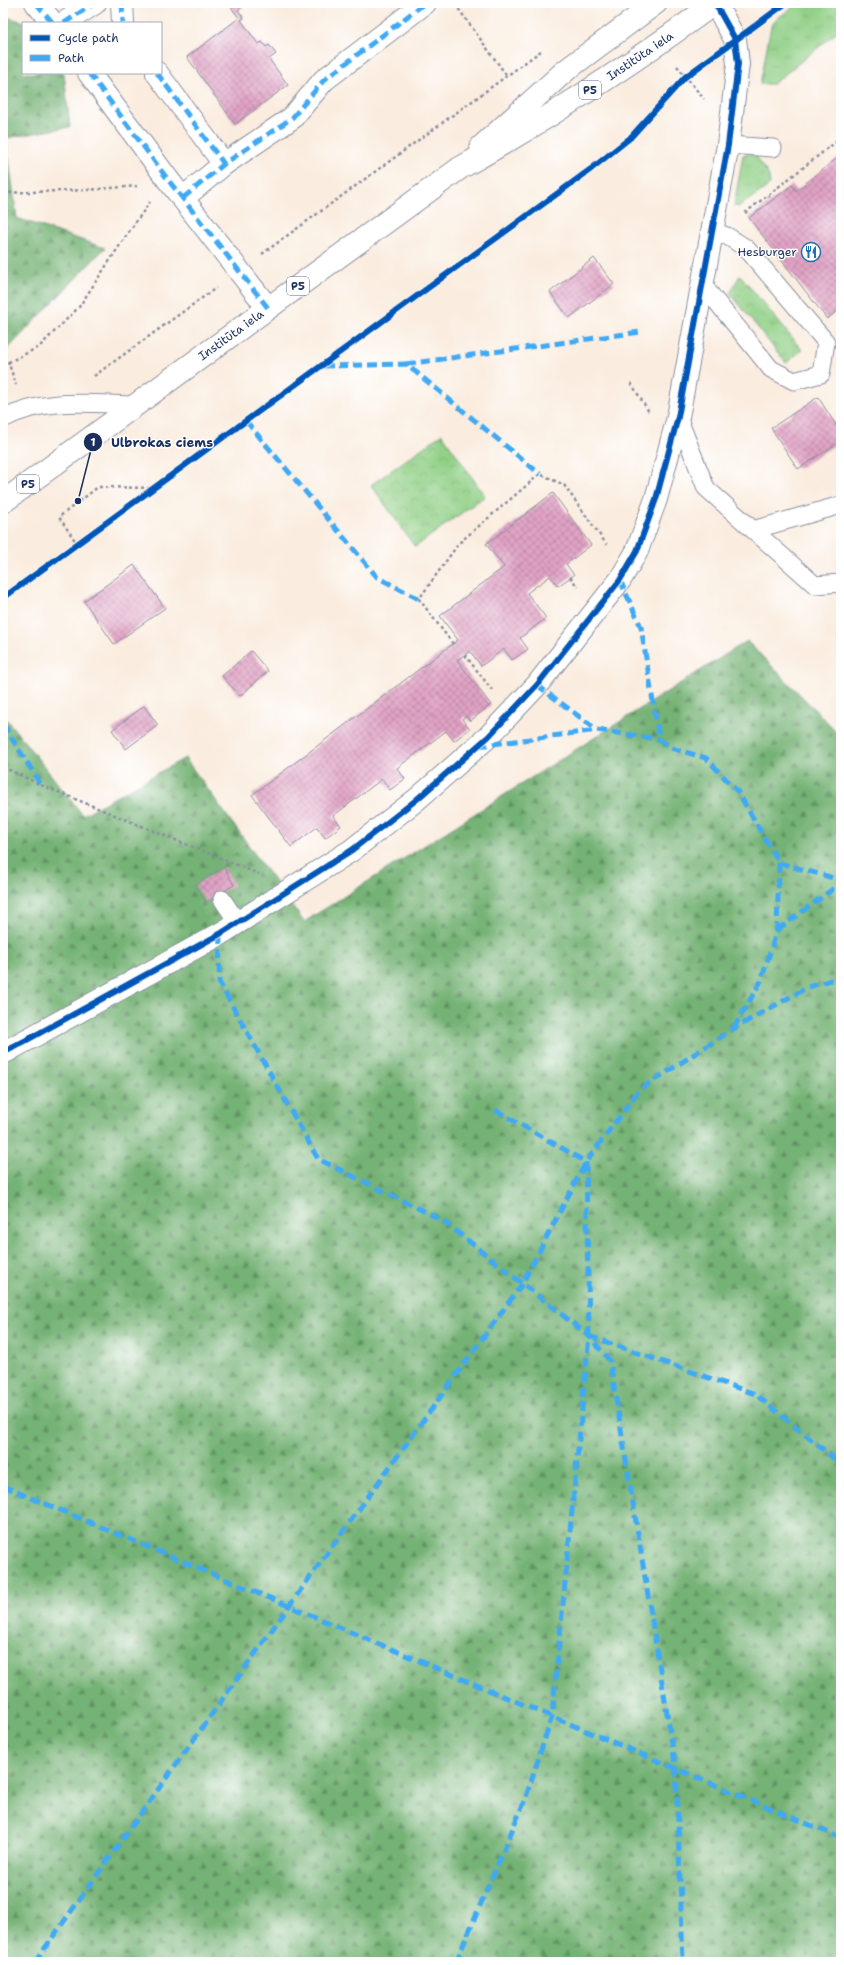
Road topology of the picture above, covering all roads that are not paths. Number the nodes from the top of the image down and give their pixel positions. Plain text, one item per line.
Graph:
1 (36, 3) edge
2 (95, 3) edge
3 (122, 3) edge
4 (425, 3) edge
5 (656, 3) edge
6 (715, 3) edge
7 (52, 22) edge
8 (66, 22) edge
9 (123, 22) edge
10 (90, 74) edge
11 (158, 74) edge
12 (728, 145) junction
13 (773, 148) dead end
14 (224, 164) junction
15 (460, 168) junction
16 (183, 198) junction
17 (712, 231) junction
18 (703, 285) junction
19 (268, 308) junction
20 (136, 405) junction
21 (678, 417) junction
22 (3, 418) edge
23 (3, 502) edge
24 (841, 505) edge
25 (753, 530) junction
26 (841, 583) edge
27 (222, 899) dead end
28 (238, 923) junction
29 (3, 1052) edge

1 - 7 street
2 - 8 street
3 - 9 street
4 - 14 street
5 - 15 street, Institūta iela / P5
6 - 12 street
6 - 15 street, Institūta iela / P5
10 - 16 street
11 - 14 street
12 - 13 lane
12 - 17 street
14 - 16 street
15 - 19 street, Institūta iela / P5
16 - 19 street
17 - 18 street
17 - 18 lane
18 - 21 street
19 - 20 street, Institūta iela / P5
20 - 22 lane
20 - 23 street, Institūta iela / P5
21 - 25 lane
21 - 28 street
24 - 25 lane
25 - 26 lane
27 - 28 lane
28 - 29 street

